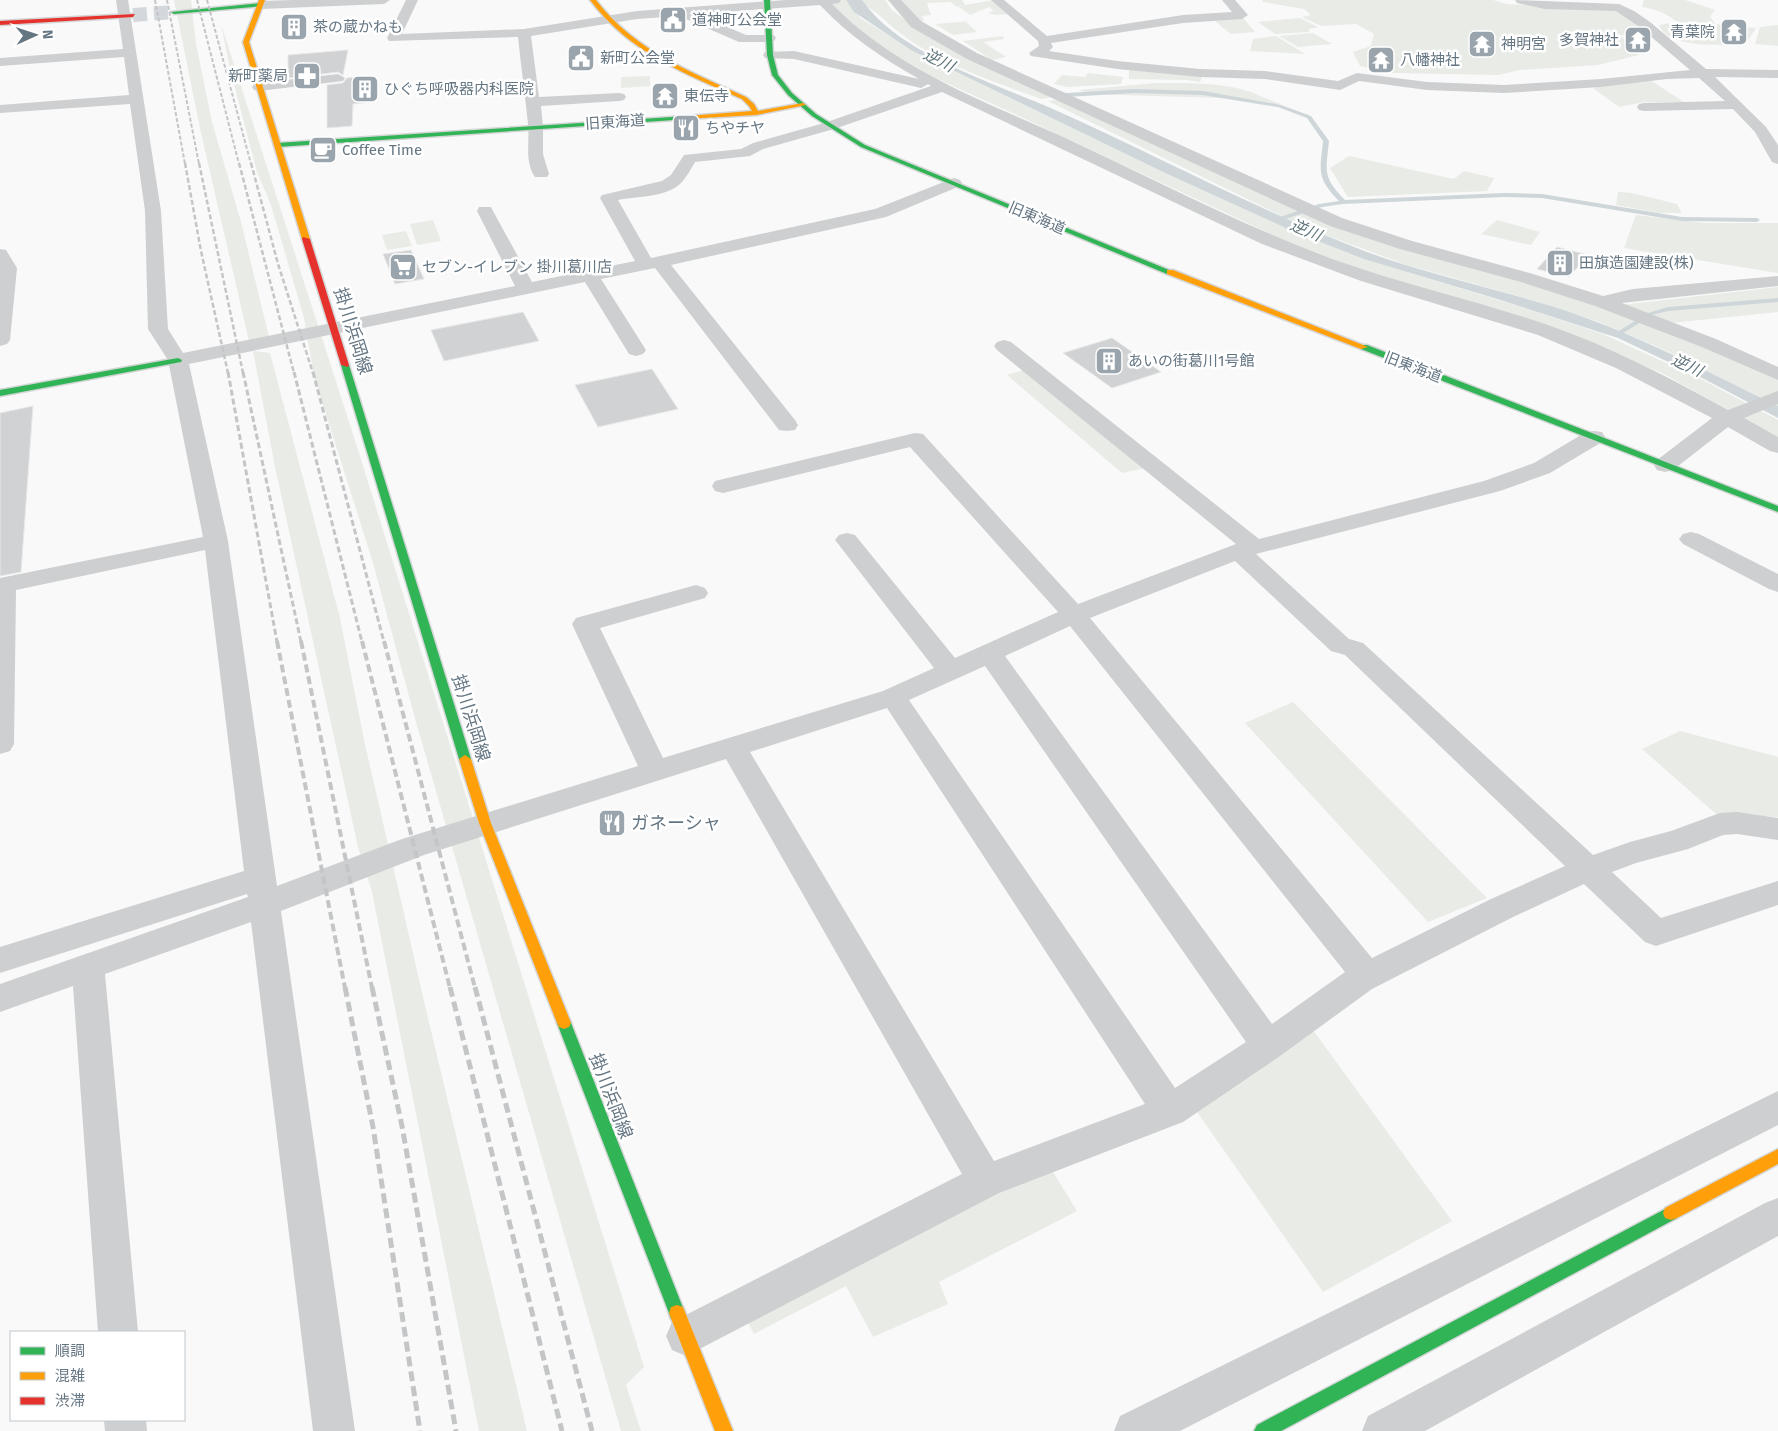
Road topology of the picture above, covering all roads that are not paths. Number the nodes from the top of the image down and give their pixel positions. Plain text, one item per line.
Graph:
1 (122, 0) edge
2 (384, 0) edge
3 (412, 0) edge
4 (593, 0) edge
5 (827, 0) edge
6 (894, 0) edge
7 (997, 0) edge
8 (1228, 0) edge
9 (1521, 0) edge
10 (767, 2) edge
11 (262, 3) edge
12 (692, 5) edge
13 (174, 12) tunnel mouth
14 (680, 12) junction
15 (129, 15) junction
16 (606, 19) junction
17 (0, 23) edge
18 (524, 33) junction
19 (769, 38) junction
20 (1044, 40) junction
21 (130, 54) junction
22 (770, 55) junction
23 (0, 62) edge
24 (1704, 74) junction
25 (1778, 74) edge
26 (338, 78) dead end
27 (259, 87) junction
28 (944, 89) junction
29 (619, 96) dead end
30 (136, 99) junction
31 (533, 102) junction
32 (803, 105) junction
33 (1736, 105) junction
34 (1644, 107) dead end
35 (0, 109) edge
36 (756, 113) junction
37 (829, 126) junction
38 (1758, 126) junction
39 (536, 127) junction
40 (1778, 127) edge
41 (277, 145) junction
42 (1778, 159) edge
43 (540, 174) dead end
44 (954, 183) junction
45 (485, 211) dead end
46 (0, 254) edge
47 (653, 263) junction
48 (590, 276) junction
49 (1778, 281) edge
50 (526, 289) junction
51 (1602, 302) junction
52 (334, 328) junction
53 (0, 340) edge
54 (1004, 346) dead end
55 (636, 350) dead end
56 (178, 360) junction
57 (1778, 374) edge
58 (0, 393) edge
59 (1778, 396) edge
60 (1731, 416) junction
61 (787, 425) dead end
62 (1594, 437) junction
63 (1778, 446) edge
64 (1665, 465) junction
65 (723, 486) dead end
66 (1778, 510) edge
67 (1691, 539) dead end
68 (847, 540) dead end
69 (216, 541) junction
70 (1246, 548) junction
71 (1778, 584) edge
72 (2, 586) edge
73 (696, 592) dead end
74 (1074, 615) junction
75 (990, 654) junction
76 (951, 671) junction
77 (893, 697) junction
78 (0, 744) edge
79 (733, 746) junction
80 (655, 770) junction
81 (485, 823) junction
82 (1778, 829) edge
83 (1588, 869) junction
84 (262, 891) junction
85 (1778, 893) edge
86 (0, 960) edge
87 (88, 967) junction
88 (1367, 976) junction
89 (0, 998) edge
90 (1268, 1046) junction
91 (1778, 1106) edge
92 (1170, 1111) junction
93 (1778, 1156) edge
94 (986, 1181) junction
95 (1778, 1216) edge
96 (118, 1331) edge
97 (686, 1336) junction
98 (334, 1431) edge
99 (724, 1431) edge
100 (1135, 1431) edge
101 (1263, 1431) edge
102 (1383, 1431) edge

1 - 15 street
2 - 11 street
3 - 18 street
4 - 16 street
5 - 10 street
5 - 28 street
6 - 51 street
7 - 20 street
8 - 20 street
9 - 24 street
10 - 12 street
10 - 19 street
11 - 13 street
11 - 27 street, 掛川浜岡線
12 - 14 street
14 - 16 street
14 - 19 street
15 - 17 street
15 - 21 street
16 - 18 street
16 - 36 street
18 - 31 street
19 - 22 street
20 - 24 street
21 - 23 street
21 - 30 street
22 - 28 street
22 - 32 street
24 - 25 street
24 - 33 street
26 - 27 street
27 - 41 street, 掛川浜岡線
28 - 37 street
28 - 60 street
29 - 31 street
30 - 35 street
30 - 56 street
31 - 39 street
32 - 36 street, 旧東海道
32 - 37 street, 旧東海道
33 - 34 street
33 - 38 street
36 - 39 street, 旧東海道
37 - 44 street, 旧東海道
37 - 47 street
38 - 40 street
38 - 42 street
39 - 41 street, 旧東海道
39 - 43 street
41 - 52 street, 掛川浜岡線
44 - 47 street
44 - 62 street, 旧東海道
45 - 50 street
46 - 53 street
47 - 48 street
47 - 61 street
48 - 50 street
48 - 55 street
49 - 51 street
50 - 52 street
51 - 57 street
52 - 56 street
52 - 81 street, 掛川浜岡線
54 - 70 street
56 - 58 street
56 - 69 street
59 - 60 street
60 - 63 street
60 - 64 street
62 - 64 street, 旧東海道
62 - 70 street
64 - 66 street, 旧東海道
65 - 74 street
67 - 71 street
68 - 76 street
69 - 72 street
69 - 84 street
70 - 74 street
70 - 83 street
72 - 78 street
73 - 80 street
74 - 75 street
74 - 88 street
75 - 76 street
75 - 90 street
76 - 77 street
77 - 79 street
77 - 92 street
79 - 80 street
79 - 94 street
80 - 81 street
81 - 84 street
81 - 97 street, 掛川浜岡線
82 - 83 street
83 - 85 street
83 - 88 street
84 - 86 street
84 - 87 street
84 - 98 street
87 - 89 street
87 - 96 street
88 - 90 street
90 - 92 street
91 - 100 street
92 - 94 street
93 - 101 street
94 - 97 street
95 - 102 street
97 - 99 street, 掛川浜岡線

